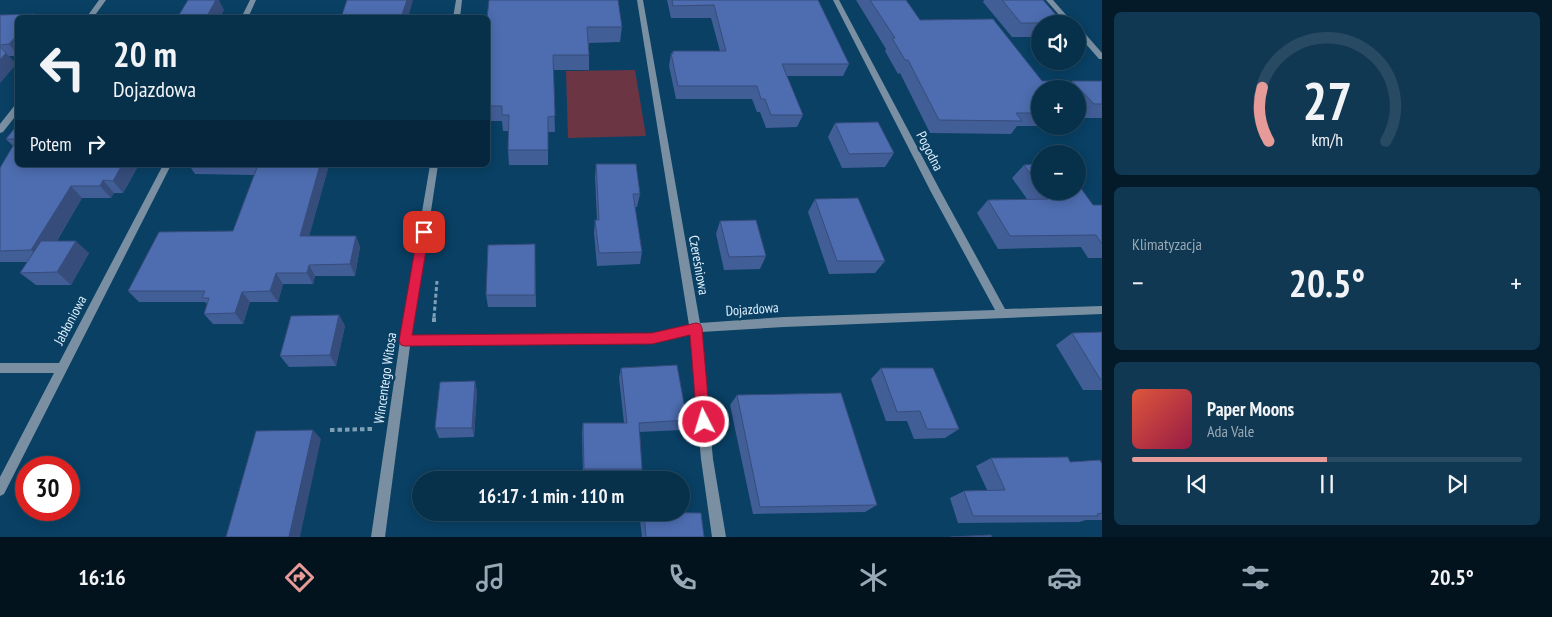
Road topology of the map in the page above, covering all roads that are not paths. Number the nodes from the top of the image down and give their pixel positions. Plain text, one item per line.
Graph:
1 (102, 0) edge
2 (253, 0) edge
3 (459, 0) edge
4 (640, 0) edge
5 (836, 0) edge
6 (1049, 0) edge
7 (91, 15) edge
8 (246, 15) edge
9 (456, 15) edge
10 (1063, 15) edge
11 (1086, 40) edge
12 (1102, 57) edge
13 (15, 112) edge
14 (0, 130) edge
15 (166, 167) edge
16 (434, 167) edge
17 (1102, 310) edge
18 (1002, 313) junction
19 (696, 328) junction
20 (405, 341) junction
21 (0, 368) edge
22 (62, 368) junction
23 (0, 490) edge
24 (378, 537) edge
25 (719, 537) edge

1 - 7 street
2 - 8 street
3 - 9 street
4 - 19 street, Czereśniowa
5 - 18 street, Pogodna
6 - 10 street
11 - 12 street
13 - 14 street
15 - 22 street, Jabłoniowa
16 - 20 street, Wincentego Witosa
17 - 18 street, Dojazdowa
18 - 19 street, Dojazdowa
19 - 20 street, Dojazdowa
19 - 25 street, Czereśniowa
20 - 24 street, Wincentego Witosa
21 - 22 street
22 - 23 street, Jabłoniowa

